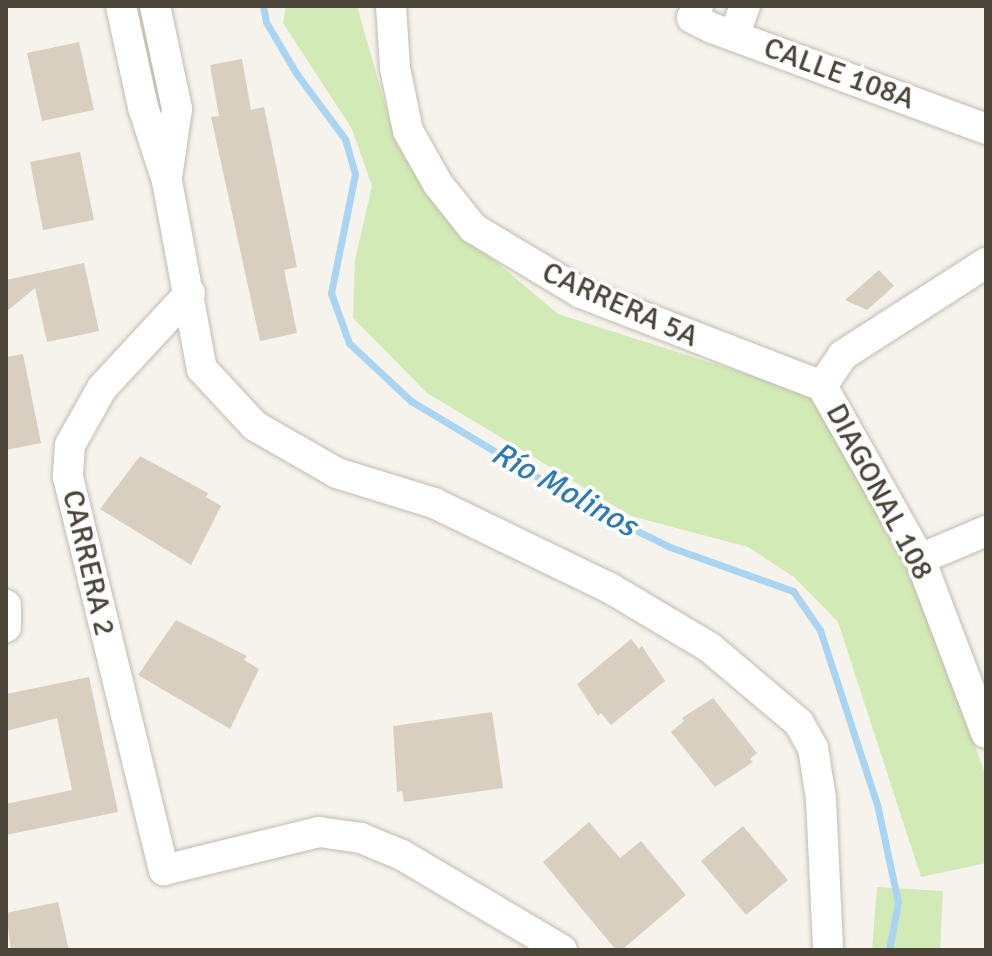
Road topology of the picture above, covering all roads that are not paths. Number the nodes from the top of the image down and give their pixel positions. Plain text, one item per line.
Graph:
1 (121, 6) edge
2 (155, 6) edge
3 (391, 6) edge
4 (745, 6) edge
5 (695, 12) edge
6 (734, 36) junction
7 (986, 129) edge
8 (167, 181) junction
9 (986, 263) edge
10 (190, 293) junction
11 (822, 386) junction
12 (986, 531) edge
13 (920, 559) junction
14 (6, 605) edge
15 (6, 627) edge
16 (986, 733) edge
17 (562, 950) edge
18 (828, 950) edge

1 - 8 street
2 - 8 street
3 - 11 street, CARRERA 5A
4 - 6 street
5 - 6 street, CALLE 108A
6 - 7 street, CALLE 108A
8 - 10 street
9 - 11 street
10 - 17 street, CARRERA 2
10 - 18 street
11 - 13 street, DIAGONAL 108
12 - 13 street
13 - 16 street, DIAGONAL 108
14 - 15 street

